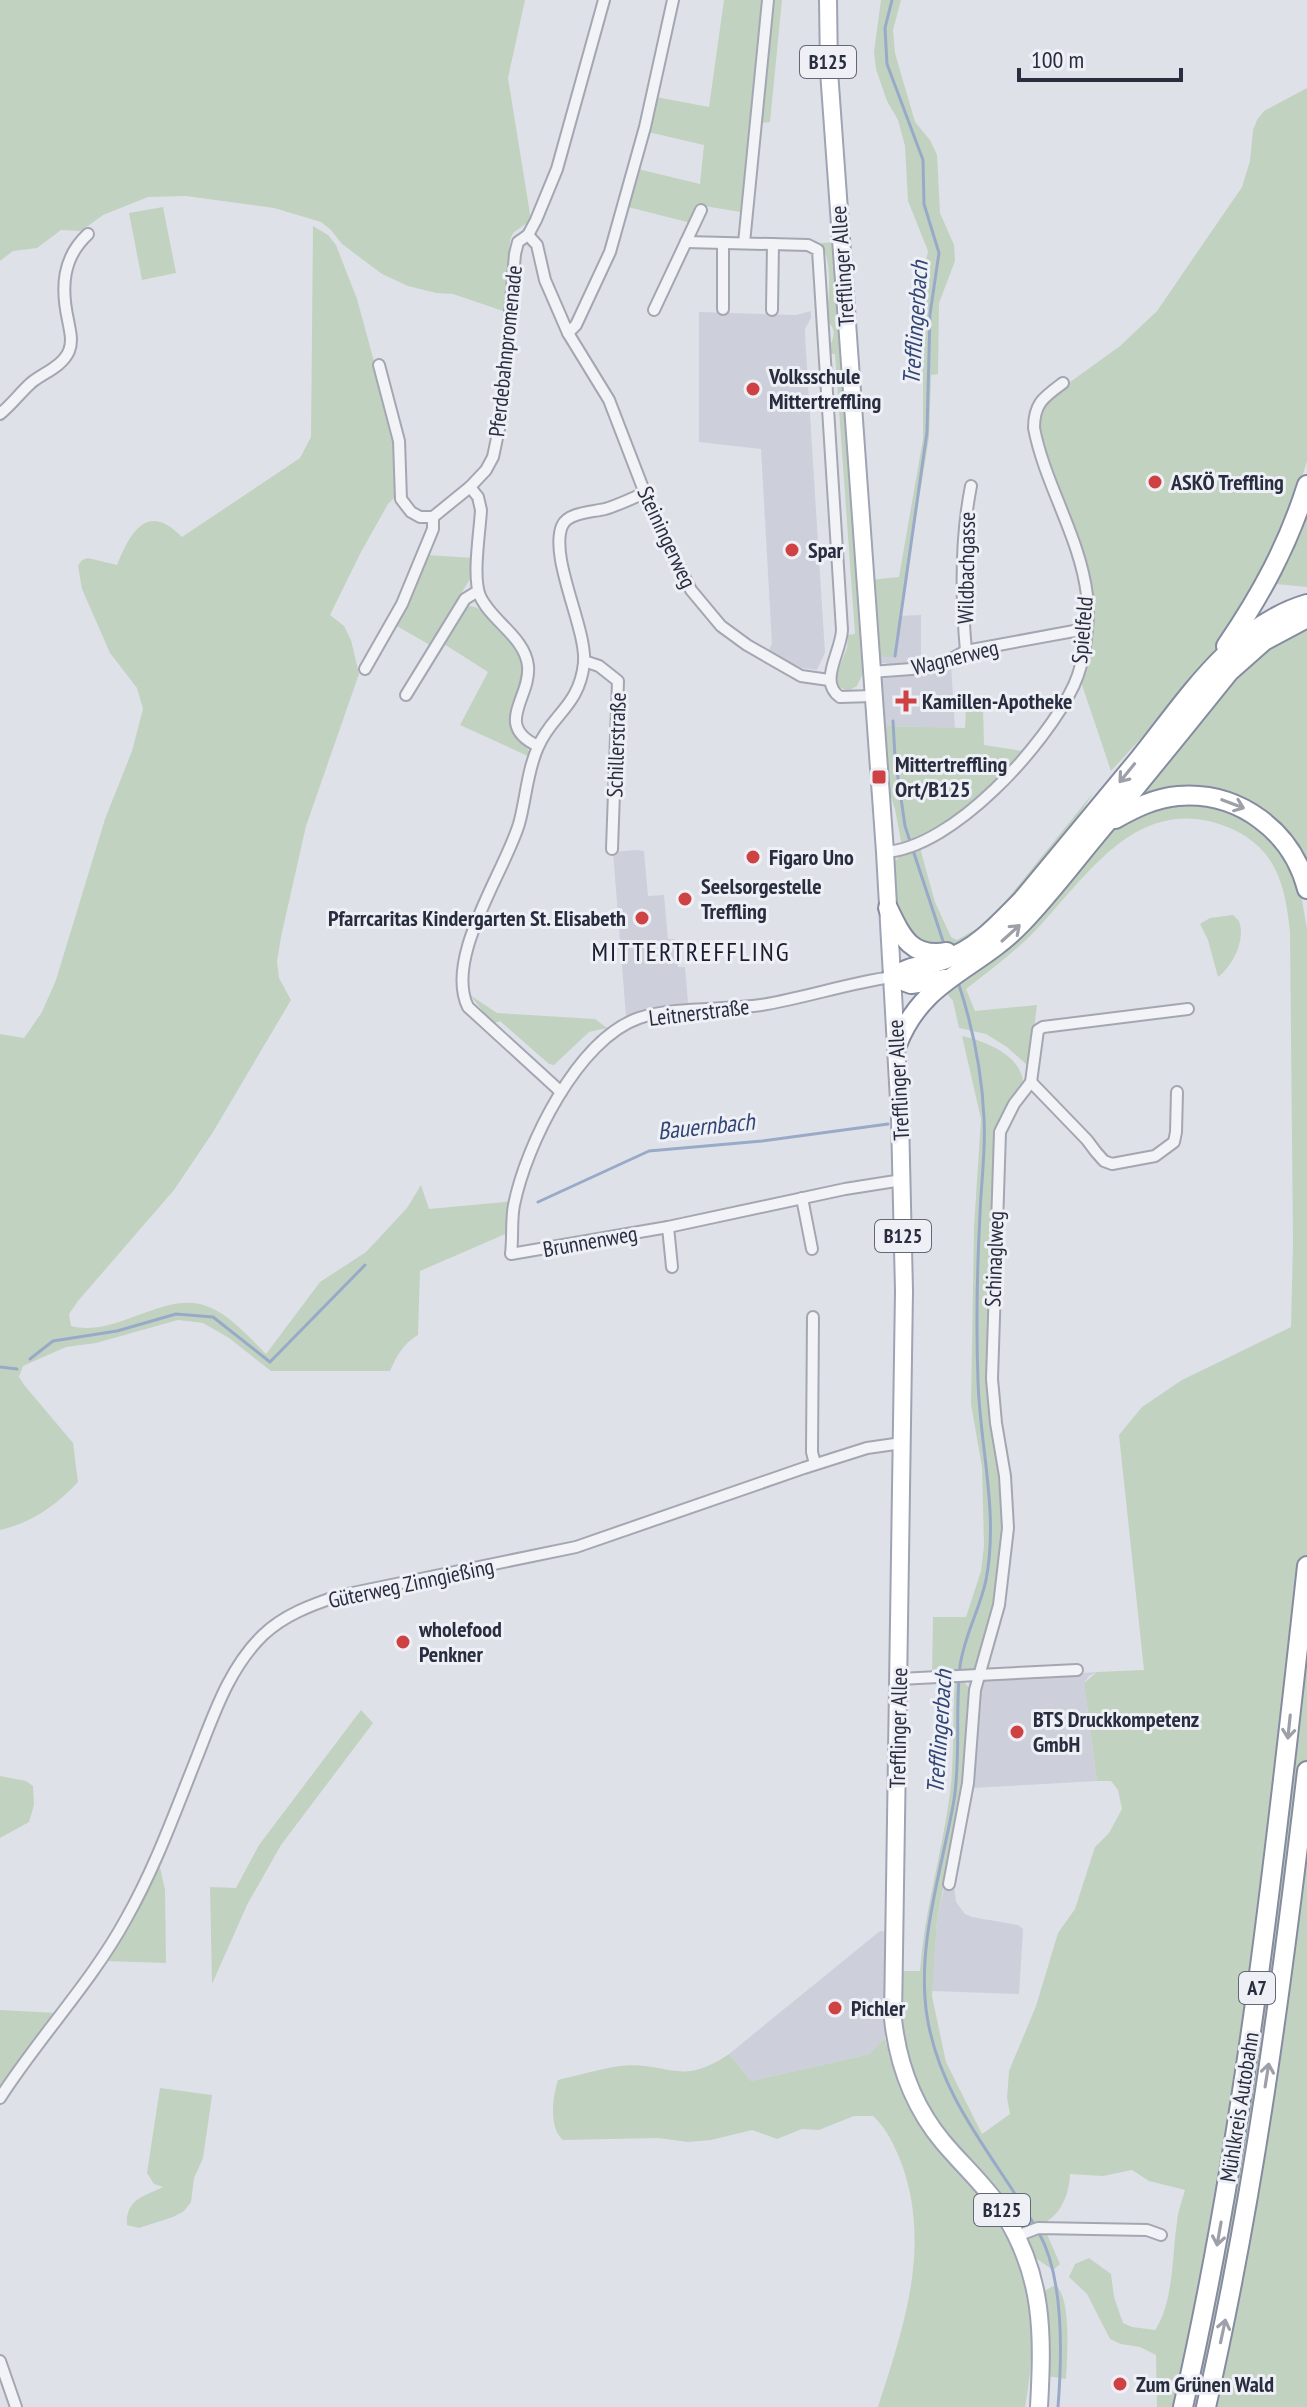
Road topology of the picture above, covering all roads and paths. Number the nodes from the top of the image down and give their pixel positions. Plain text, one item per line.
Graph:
1 (604, 0) edge
2 (673, 0) edge
3 (768, 0) edge
4 (828, 0) edge
5 (701, 210) dead end
6 (88, 234) dead end
7 (528, 235) junction
8 (686, 242) junction
9 (723, 243) junction
10 (744, 243) junction
11 (773, 244) junction
12 (723, 309) dead end
13 (654, 310) dead end
14 (772, 310) dead end
15 (568, 333) junction
16 (379, 365) dead end
17 (1063, 383) dead end
18 (0, 414) edge
19 (1307, 485) edge
20 (971, 486) dead end
21 (470, 487) junction
22 (645, 493) junction
23 (433, 517) junction
24 (478, 591) junction
25 (1307, 604) edge
26 (1307, 618) edge
27 (1085, 632) junction
28 (966, 651) junction
29 (584, 661) junction
30 (365, 669) dead end
31 (1212, 670) junction
32 (871, 672) junction
33 (829, 680) junction
34 (406, 695) dead end
35 (873, 696) junction
36 (538, 746) junction
37 (1106, 823) junction
38 (612, 849) dead end
39 (893, 851) junction
40 (1307, 889) edge
41 (888, 908) junction
42 (973, 944) junction
43 (892, 977) junction
44 (948, 978) junction
45 (1188, 1009) dead end
46 (897, 1045) junction
47 (1031, 1082) junction
48 (561, 1092) junction
49 (1177, 1092) dead end
50 (902, 1180) junction
51 (802, 1198) junction
52 (668, 1227) junction
53 (812, 1249) dead end
54 (511, 1254) joint
55 (672, 1267) dead end
56 (813, 1317) dead end
57 (898, 1444) junction
58 (815, 1464) junction
59 (1307, 1566) edge
60 (1077, 1670) dead end
61 (974, 1675) junction
62 (899, 1679) junction
63 (1307, 1771) edge
64 (949, 1884) dead end
65 (0, 2098) edge
66 (1021, 2234) junction
67 (1161, 2235) dead end
68 (0, 2361) edge
69 (16, 2407) edge
70 (1039, 2407) edge
71 (1183, 2407) edge
72 (1206, 2407) edge

1 - 7 street, Pferdebahnpromenade
2 - 15 street
3 - 10 street
4 - 32 main road, Trefflinger Allee / B125
5 - 8 street
6 - 18 street
7 - 15 street, Steiningerweg
7 - 21 street, Pferdebahnpromenade
8 - 9 street
8 - 13 street
9 - 10 street
9 - 12 street
10 - 11 street
11 - 14 street
11 - 33 street
15 - 22 street, Steiningerweg
16 - 23 street
17 - 27 street, Spielfeld
19 - 31 highway
20 - 28 street, Wildbachgasse
21 - 23 street, Pferdebahnpromenade
21 - 24 street
22 - 29 street
22 - 33 street, Steiningerweg
23 - 30 street
24 - 34 street
24 - 36 street
25 - 31 highway
26 - 37 highway
27 - 28 street, Wagnerweg
27 - 39 street, Spielfeld
28 - 32 street, Wagnerweg
29 - 36 street
29 - 38 street, Schillerstraße
31 -> 42 highway
32 - 35 main road, Trefflinger Allee / B125
33 - 35 street, Steiningerweg
35 - 39 main road, Trefflinger Allee / B125
36 - 48 street
37 -> 40 highway
44 -> 37 highway
39 - 41 main road, Trefflinger Allee / B125
41 - 42 highway
41 - 43 main road, Trefflinger Allee / B125
42 - 43 highway
43 - 44 highway
43 - 46 main road, Trefflinger Allee / B125
43 - 48 street, Leitnerstraße
44 - 46 highway
45 - 47 street
46 - 50 main road, Trefflinger Allee / B125
47 - 49 street
47 - 61 street, Schinaglweg
48 - 54 street, Leitnerstraße
50 - 51 street, Brunnenweg
50 - 57 main road, Trefflinger Allee / B125
51 - 52 street, Brunnenweg
51 - 53 street
52 - 54 street, Brunnenweg
52 - 55 street, Brunnenweg
56 - 58 street
57 - 58 street, Güterweg Zinngießing
57 - 62 main road, Trefflinger Allee / B125
58 - 65 street, Güterweg Zinngießing
59 -> 71 highway, Mühlkreis Autobahn / A7
60 - 61 street
61 - 62 street
61 - 64 street, Schinaglweg
62 - 66 main road, Trefflinger Allee / B125
72 -> 63 highway, Mühlkreis Autobahn / A7
66 - 67 street
66 - 70 main road, B125
68 - 69 street

